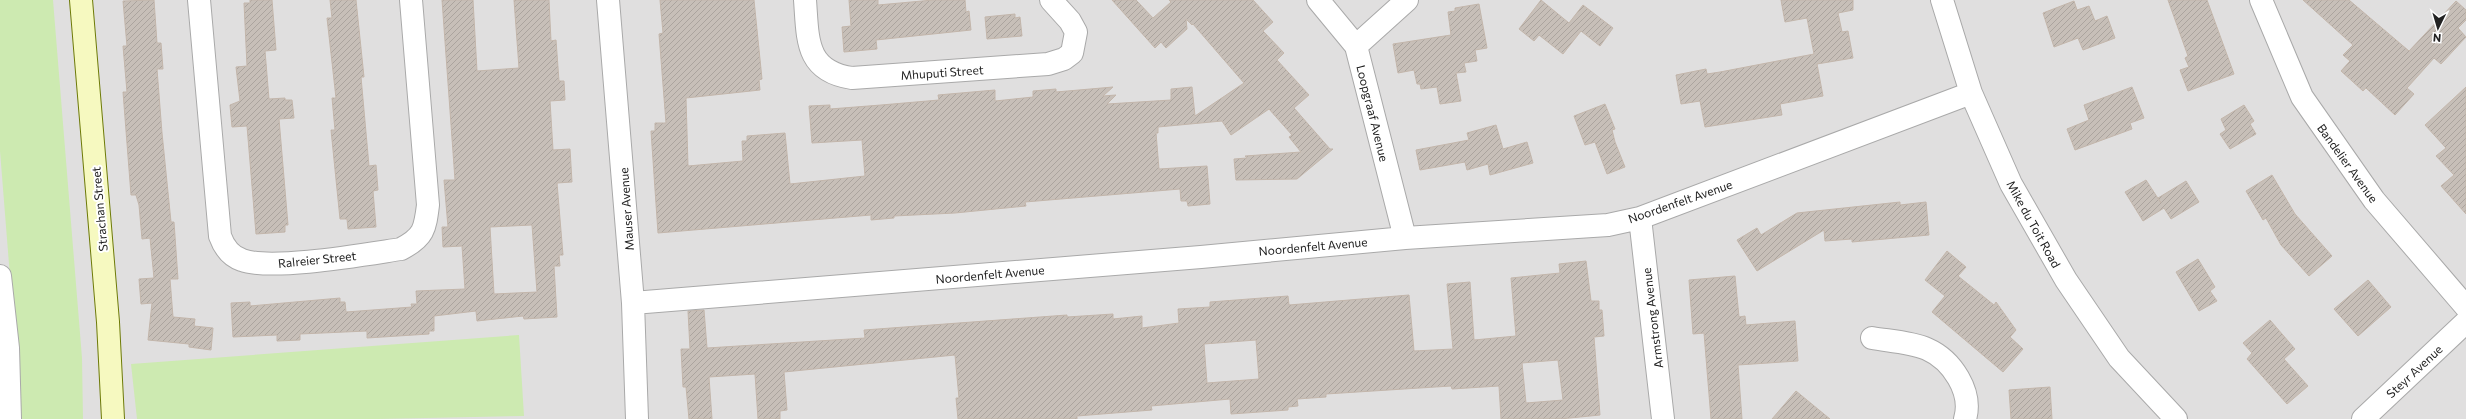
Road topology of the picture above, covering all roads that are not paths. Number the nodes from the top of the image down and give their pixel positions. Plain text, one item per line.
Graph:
1 (81, 0) edge
2 (199, 0) edge
3 (411, 0) edge
4 (608, 0) edge
5 (805, 0) edge
6 (1052, 0) edge
7 (1318, 0) edge
8 (1406, 0) edge
9 (1942, 0) edge
10 (2261, 0) edge
11 (1356, 46) junction
12 (1972, 94) junction
13 (1640, 218) junction
14 (1405, 238) junction
15 (0, 276) edge
16 (633, 303) junction
17 (2466, 307) edge
18 (2466, 322) edge
19 (1872, 338) dead end
20 (10, 419) edge
21 (113, 419) edge
22 (637, 419) edge
23 (1663, 419) edge
24 (1965, 419) edge
25 (2176, 419) edge
26 (2363, 419) edge

1 - 21 street, Strachan Street
2 - 3 street, Ralreier Street
4 - 16 street, Mauser Avenue
5 - 6 street, Mhuputi Street
7 - 11 street, Loopgraaf Avenue
8 - 11 street
9 - 12 street, Mike du Toit Road
10 - 17 street, Bandelier Avenue
11 - 14 street, Loopgraaf Avenue
12 - 13 street, Noordenfelt Avenue
12 - 25 street, Mike du Toit Road
13 - 14 street, Noordenfelt Avenue
13 - 23 street, Armstrong Avenue
14 - 16 street, Noordenfelt Avenue
15 - 20 street
16 - 22 street, Mauser Avenue
18 - 26 street, Steyr Avenue
19 - 24 street

